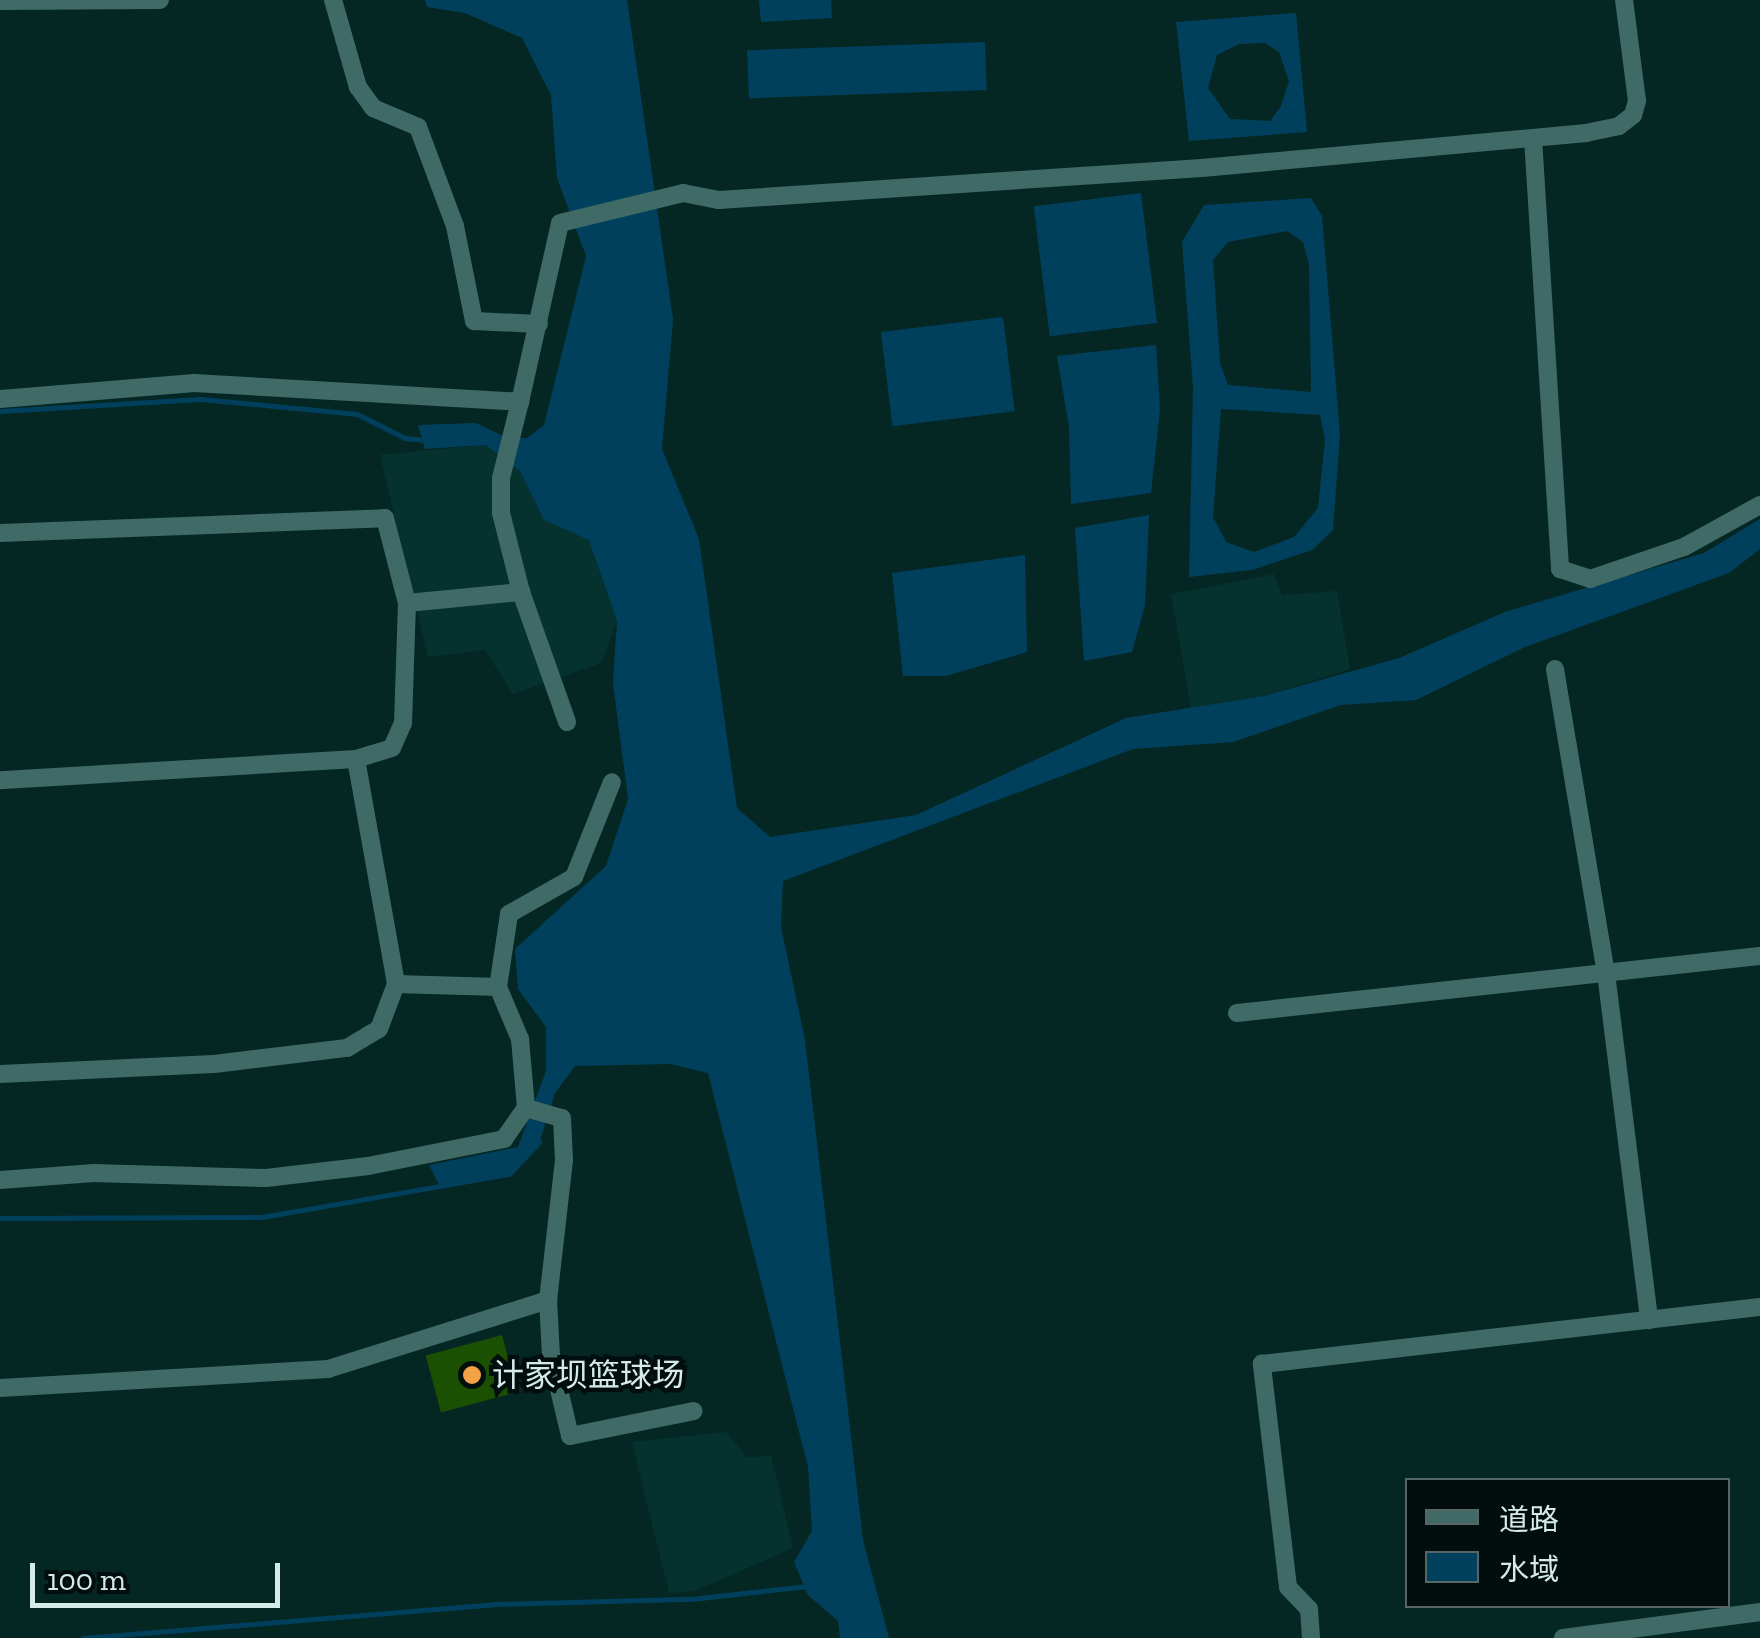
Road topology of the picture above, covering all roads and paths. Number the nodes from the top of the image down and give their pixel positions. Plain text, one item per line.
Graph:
1 (160, 0) edge
2 (334, 0) edge
3 (1624, 0) edge
4 (0, 1) edge
5 (1532, 138) junction
6 (539, 324) junction
7 (0, 399) edge
8 (520, 402) junction
9 (1760, 506) edge
10 (0, 532) edge
11 (521, 592) junction
12 (407, 603) junction
13 (1555, 669) dead end
14 (566, 722) dead end
15 (356, 760) junction
16 (0, 780) edge
17 (612, 782) dead end
18 (1760, 956) edge
19 (1606, 973) junction
20 (396, 984) junction
21 (498, 987) junction
22 (1238, 1013) dead end
23 (0, 1074) edge
24 (526, 1108) junction
25 (0, 1180) edge
26 (548, 1300) junction
27 (1760, 1307) edge
28 (1649, 1320) junction
29 (0, 1388) edge
30 (694, 1411) dead end
31 (1760, 1612) edge
32 (1312, 1638) edge
33 (1563, 1638) edge

1 - 4 street
2 - 6 street
3 - 5 street
5 - 6 street
5 - 9 street
6 - 8 street
7 - 8 street
8 - 11 street
10 - 12 street
11 - 12 street
11 - 14 street
12 - 15 street
13 - 19 street
15 - 16 street
15 - 20 street
17 - 21 street
18 - 19 street
19 - 22 street
19 - 28 street
20 - 21 street
20 - 23 street
21 - 24 street
24 - 25 street
24 - 26 street
26 - 29 street
26 - 30 street
27 - 28 street
28 - 32 street
31 - 33 street

